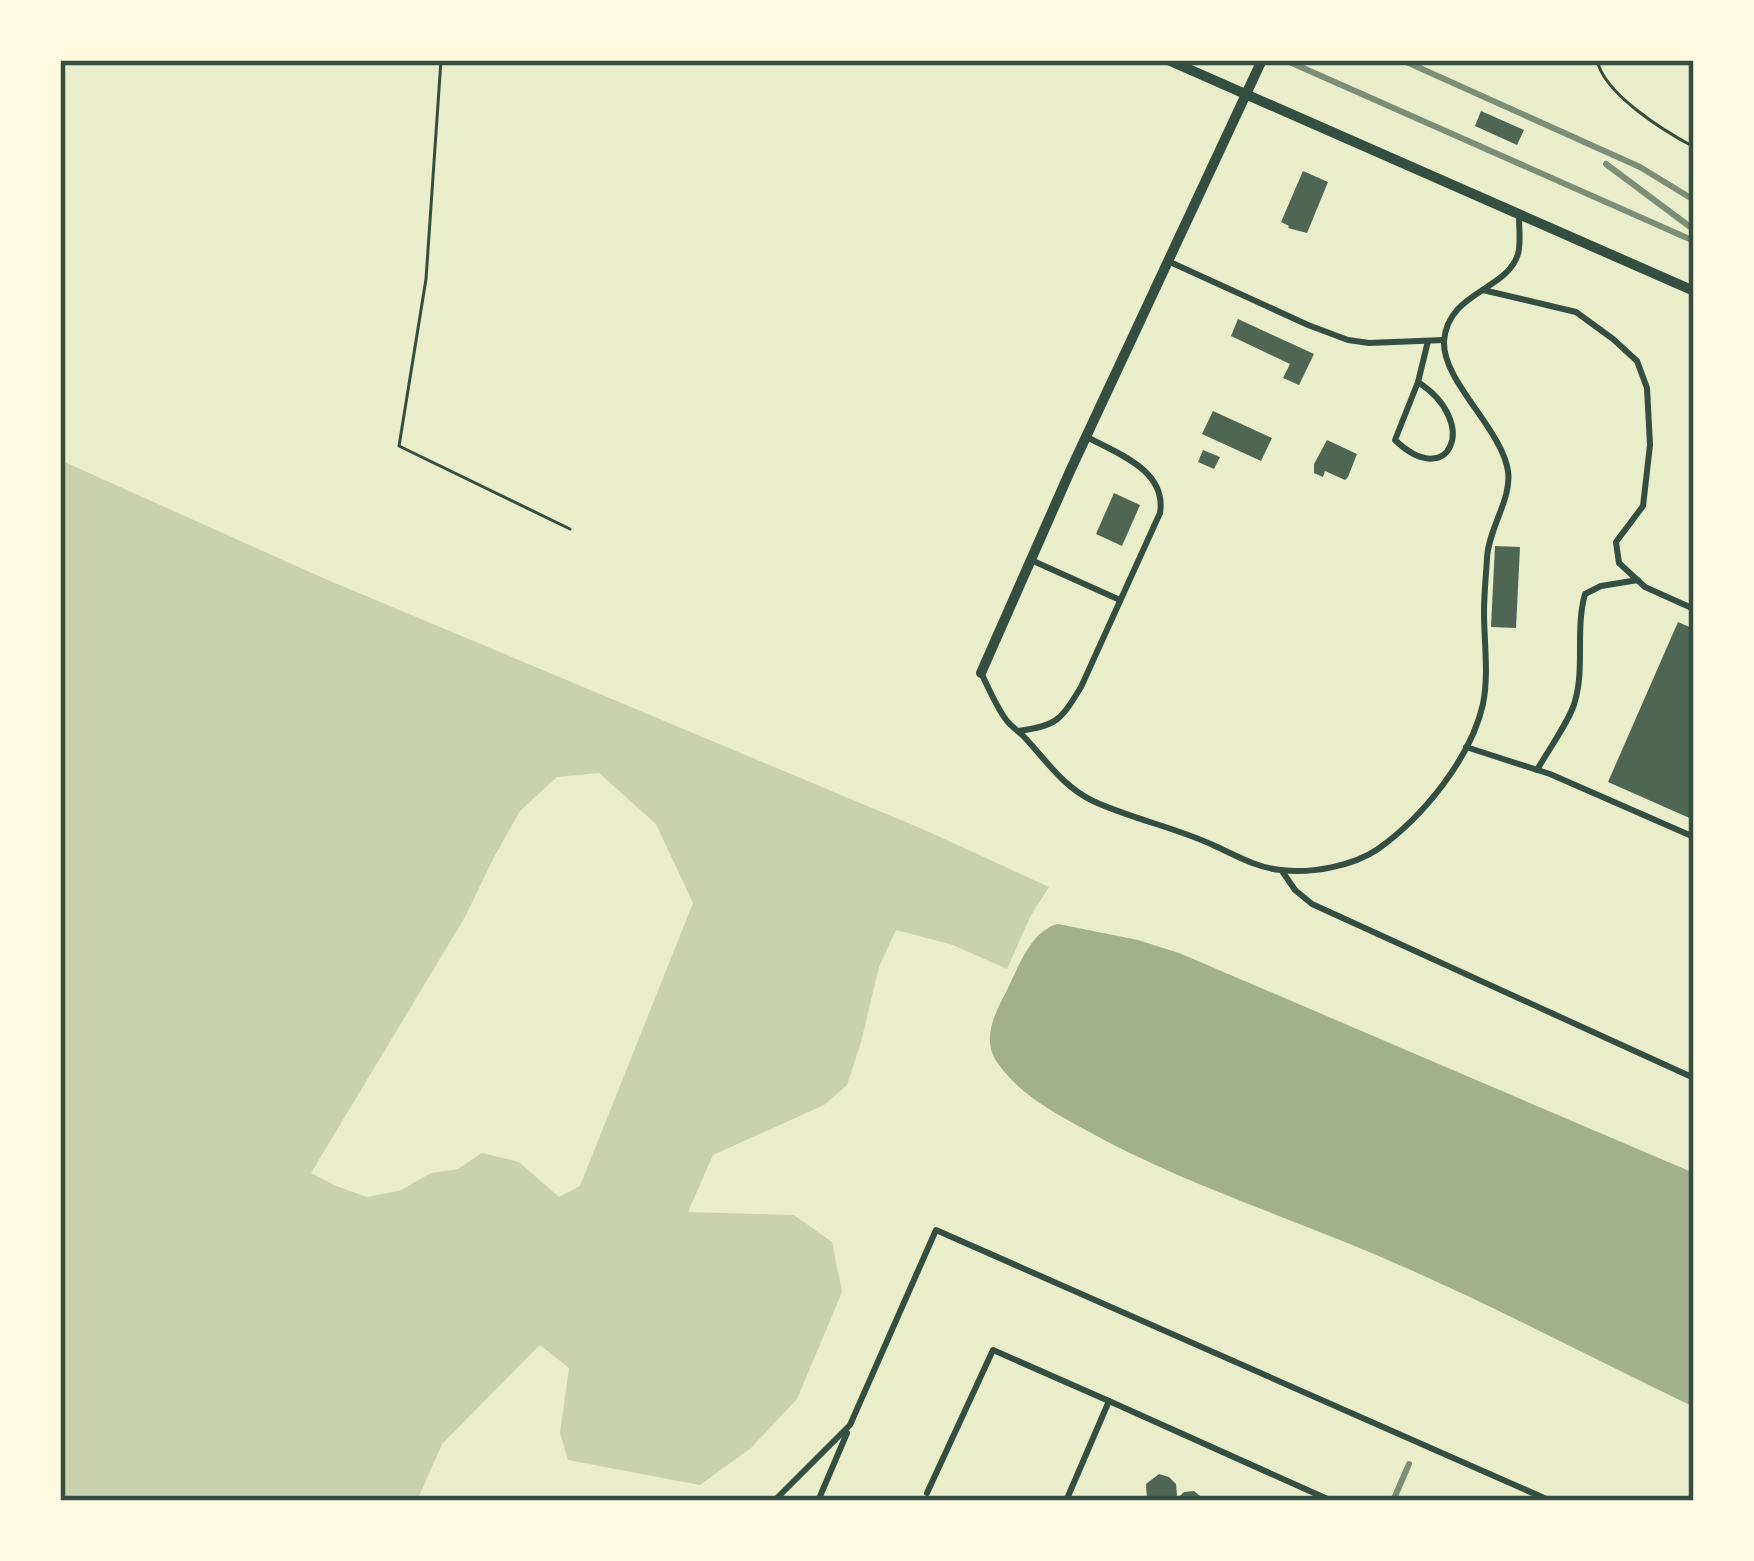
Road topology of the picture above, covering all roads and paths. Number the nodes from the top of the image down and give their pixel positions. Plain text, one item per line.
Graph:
1 (441, 60) edge
2 (1168, 60) edge
3 (1262, 60) edge
4 (1597, 60) edge
5 (1246, 95) junction
6 (1694, 147) edge
7 (1519, 215) junction
8 (1168, 262) junction
9 (1483, 290) junction
10 (1694, 292) edge
11 (1444, 340) junction
12 (1428, 341) junction
13 (1418, 382) junction
14 (1086, 436) junction
15 (570, 529) dead end
16 (1031, 560) junction
17 (1638, 580) junction
18 (1120, 600) junction
19 (1694, 609) edge
20 (981, 673) joint
21 (1018, 731) junction
22 (1466, 747) junction
23 (1537, 770) junction
24 (1694, 837) edge
25 (1282, 871) junction
26 (1694, 1078) edge
27 (1109, 1401) junction
28 (850, 1424) junction
29 (927, 1493) dead end
30 (774, 1501) edge
31 (818, 1501) edge
32 (1066, 1501) edge
33 (1332, 1501) edge
34 (1551, 1501) edge

1 - 15 path
2 - 5 street
3 - 5 street
4 - 6 path
5 - 7 street
5 - 8 street
7 - 9 lane
7 - 10 street
8 - 12 lane
8 - 14 street
9 - 11 lane
9 - 17 lane
11 - 12 lane
11 - 22 lane
12 - 13 lane
13 - 13 lane
14 - 16 street
14 - 18 lane
16 - 18 lane
16 - 20 street
17 - 19 lane
17 - 23 lane
18 - 21 lane
20 - 21 lane
21 - 25 lane
22 - 23 lane
22 - 25 lane
23 - 24 lane
25 - 26 lane
27 - 29 lane
27 - 32 lane
27 - 33 lane
28 - 30 lane
28 - 31 lane
28 - 34 lane

